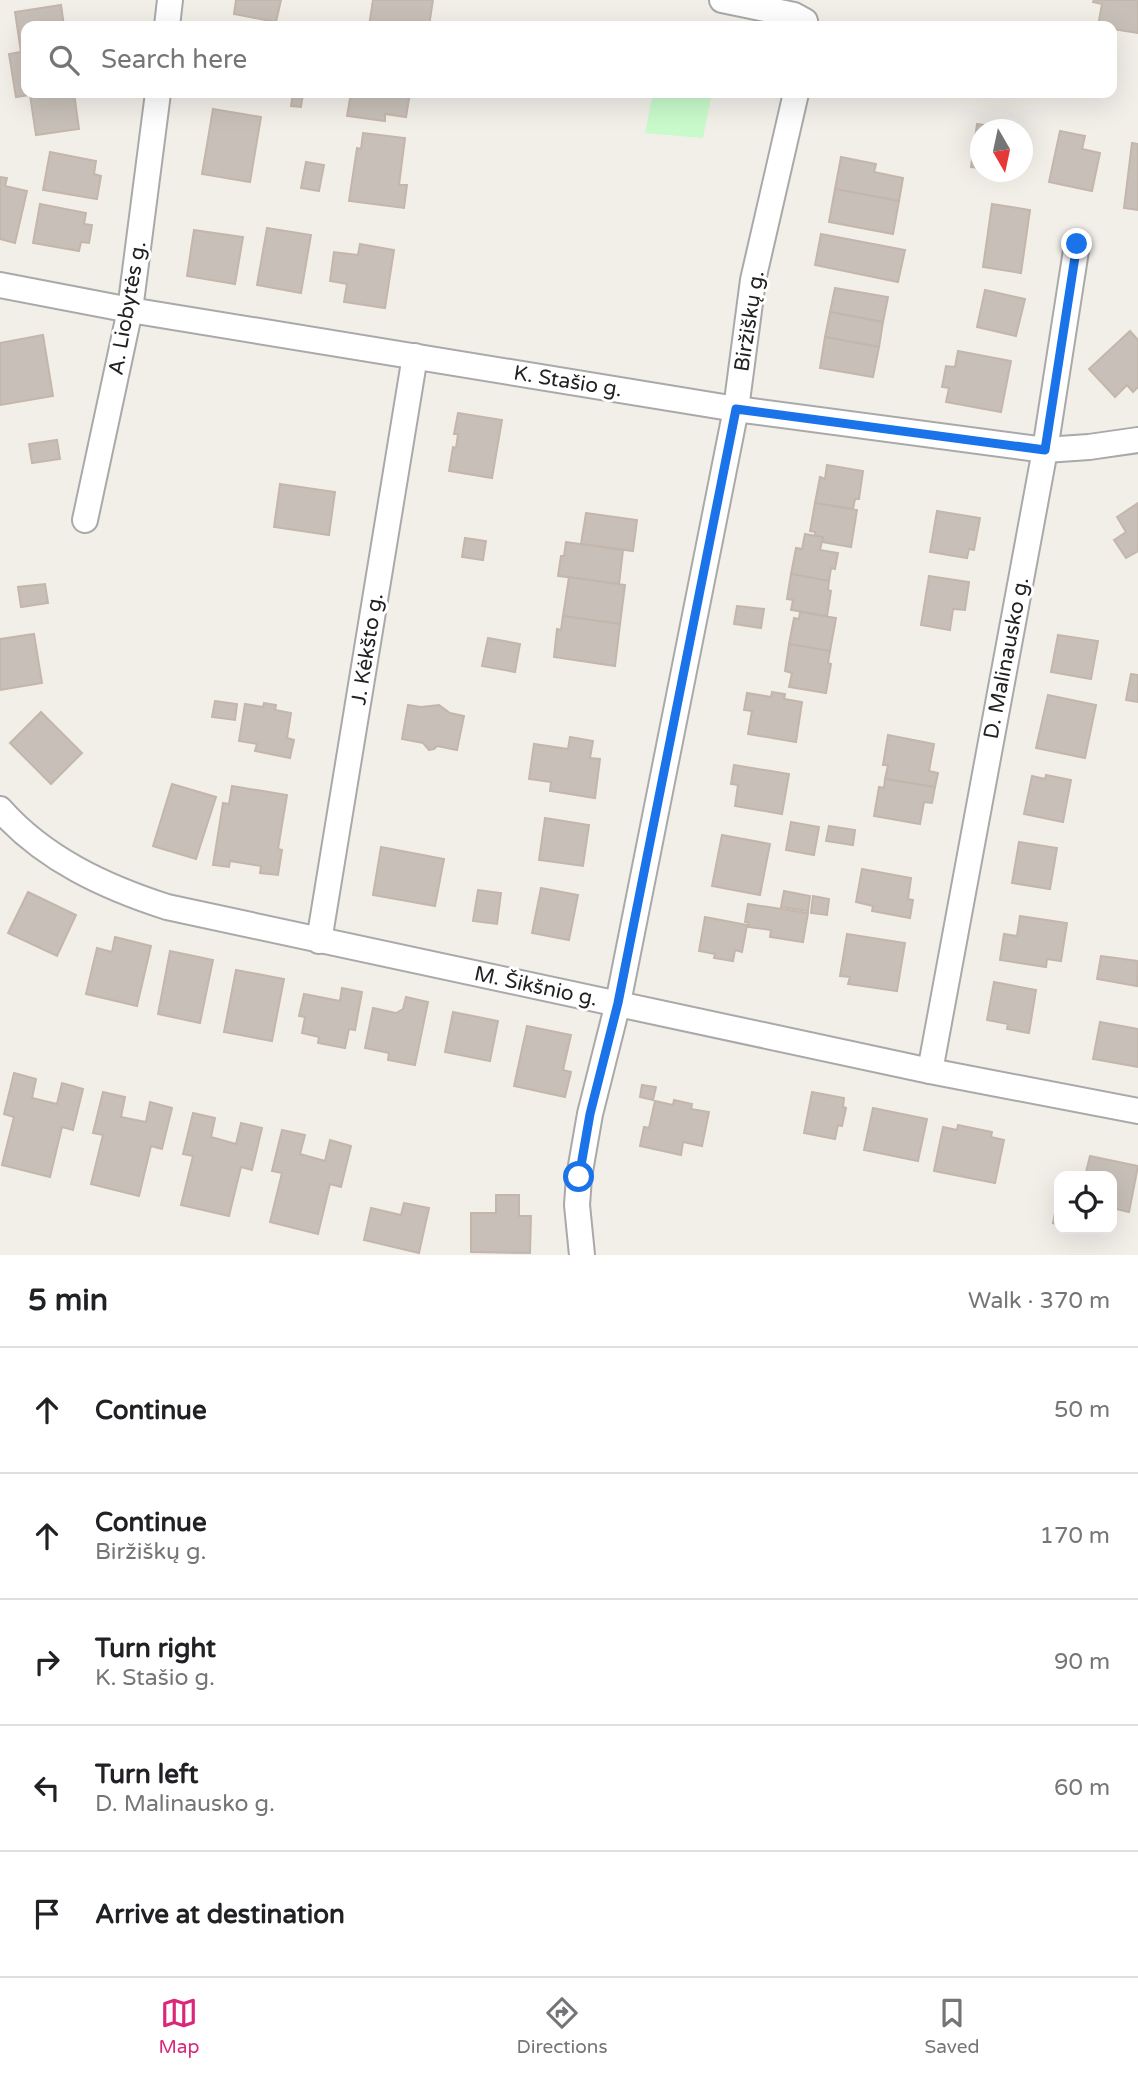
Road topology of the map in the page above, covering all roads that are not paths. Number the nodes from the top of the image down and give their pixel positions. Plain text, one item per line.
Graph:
1 (170, 0) edge
2 (722, 0) edge
3 (168, 21) edge
4 (801, 21) edge
5 (157, 98) edge
6 (795, 98) edge
7 (1077, 244) dead end
8 (0, 285) edge
9 (130, 310) junction
10 (415, 356) junction
11 (736, 409) junction
12 (1138, 440) edge
13 (1045, 450) junction
14 (85, 520) dead end
15 (0, 809) edge
16 (319, 941) junction
17 (618, 1003) junction
18 (930, 1071) junction
19 (1138, 1111) edge
20 (582, 1255) edge

1 - 3 street
2 - 4 street
5 - 9 street, A. Liobytės g.
6 - 11 street, Biržiškų g.
7 - 13 street, D. Malinausko g.
8 - 9 street, K. Stašio g.
9 - 10 street, K. Stašio g.
9 - 14 street, A. Liobytės g.
10 - 11 street, K. Stašio g.
10 - 16 street, J. Kėkšto g.
11 - 13 street, K. Stašio g.
11 - 17 street, Biržiškų g.
12 - 13 street, K. Stašio g.
13 - 18 street, D. Malinausko g.
15 - 16 street, M. Šikšnio g.
16 - 17 street, M. Šikšnio g.
17 - 18 street, M. Šikšnio g.
17 - 20 street, Biržiškų g.
18 - 19 street, M. Šikšnio g.

